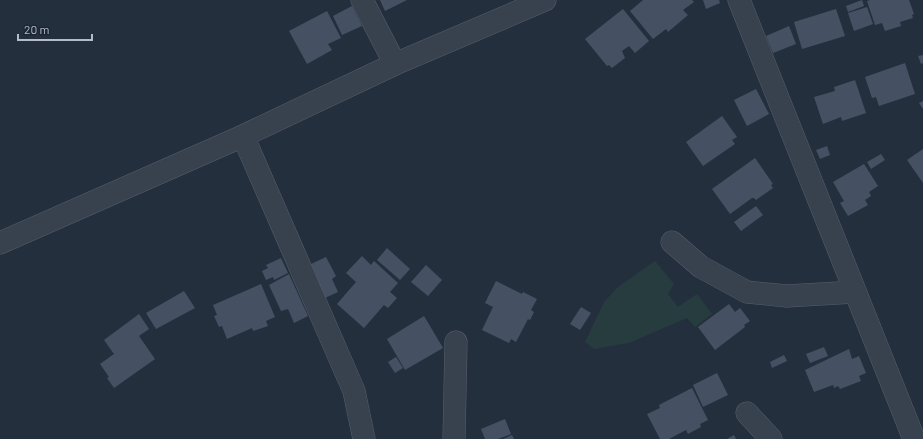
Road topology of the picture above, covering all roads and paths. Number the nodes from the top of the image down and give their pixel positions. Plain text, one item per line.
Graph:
1 (362, 0) edge
2 (545, 0) edge
3 (739, 0) edge
4 (394, 64) junction
5 (243, 136) junction
6 (672, 242) dead end
7 (0, 243) edge
8 (855, 292) junction
9 (456, 342) dead end
10 (747, 413) dead end
11 (364, 439) edge
12 (454, 439) edge
13 (771, 439) edge
14 (914, 439) edge

1 - 4 street
2 - 4 street
3 - 8 street
4 - 5 street
5 - 7 street
5 - 11 street
6 - 8 street
8 - 14 street
9 - 12 street
10 - 13 street

